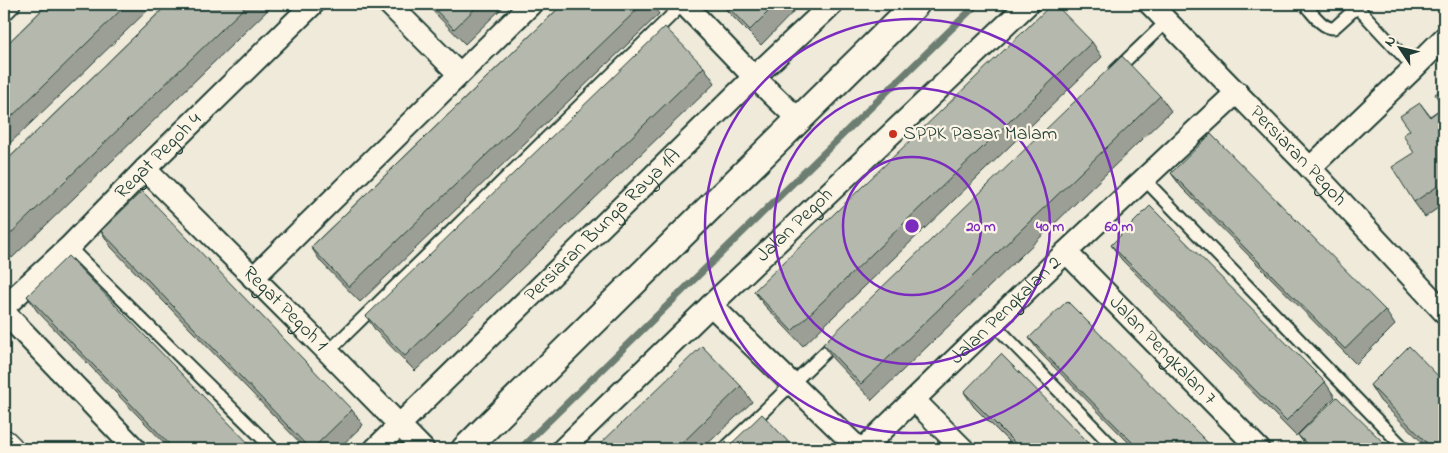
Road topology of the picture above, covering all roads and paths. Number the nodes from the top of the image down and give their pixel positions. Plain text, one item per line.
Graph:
1 (9, 4) edge
2 (313, 4) edge
3 (389, 4) edge
4 (531, 4) edge
5 (683, 4) edge
6 (916, 4) edge
7 (1028, 4) edge
8 (1150, 4) edge
9 (1304, 4) edge
10 (826, 6) edge
11 (4, 9) edge
12 (1167, 21) junction
13 (1444, 38) edge
14 (1414, 68) junction
15 (459, 74) junction
16 (1110, 76) edge
17 (754, 77) junction
18 (1237, 92) junction
19 (799, 120) junction
20 (1310, 168) junction
21 (145, 169) junction
22 (1144, 179) junction
23 (68, 247) junction
24 (1066, 252) junction
25 (253, 278) junction
26 (712, 305) junction
27 (4, 307) edge
28 (4, 312) edge
29 (1444, 312) edge
30 (993, 323) junction
31 (849, 329) edge
32 (328, 352) junction
33 (792, 384) junction
34 (914, 400) junction
35 (400, 425) junction
36 (4, 444) edge
37 (9, 449) edge
38 (135, 449) edge
39 (274, 449) edge
40 (375, 449) edge
41 (423, 449) edge
42 (465, 449) edge
43 (563, 449) edge
44 (724, 449) edge
45 (859, 449) edge
46 (863, 449) edge
47 (963, 449) edge
48 (1115, 449) edge
49 (1259, 449) edge
50 (1405, 449) edge

1 - 11 street
2 - 21 street, Regat Pegoh 4
3 - 15 street
4 - 15 street
5 - 17 street
5 - 32 lane
6 - 19 street
7 - 26 street, Jalan Pegoh
8 - 12 street, Persiaran Pegoh
9 - 14 lane
10 - 17 street, Persiaran Bunga Raya 1A
12 - 16 lane
12 - 18 street, Persiaran Pegoh
13 - 14 street
14 - 20 street
15 - 25 street
17 - 19 street
17 - 35 street, Persiaran Bunga Raya 1A
18 - 20 street, Persiaran Pegoh
18 - 22 street, Jalan Pengkalan 2
19 - 42 street
20 - 29 street, Persiaran Pegoh
21 - 23 street, Regat Pegoh 4
21 - 25 street, Regat Pegoh 1
22 - 24 street, Jalan Pengkalan 2
22 - 50 lane
23 - 27 street, Regat Pegoh 4
23 - 39 lane
24 - 30 street, Jalan Pengkalan 2
24 - 49 street, Jalan Pengkalan 7
25 - 32 street, Regat Pegoh 1
26 - 33 street
26 - 43 street, Jalan Pegoh
28 - 38 street
30 - 34 street, Jalan Pengkalan 2
30 - 48 lane
31 - 33 lane
32 - 35 street, Regat Pegoh 1
33 - 44 lane
33 - 45 street
34 - 46 street, Jalan Pengkalan 2
34 - 47 street
35 - 40 street, Persiaran Bunga Raya 1A
35 - 41 street, Regat Pegoh 1
36 - 37 main road

